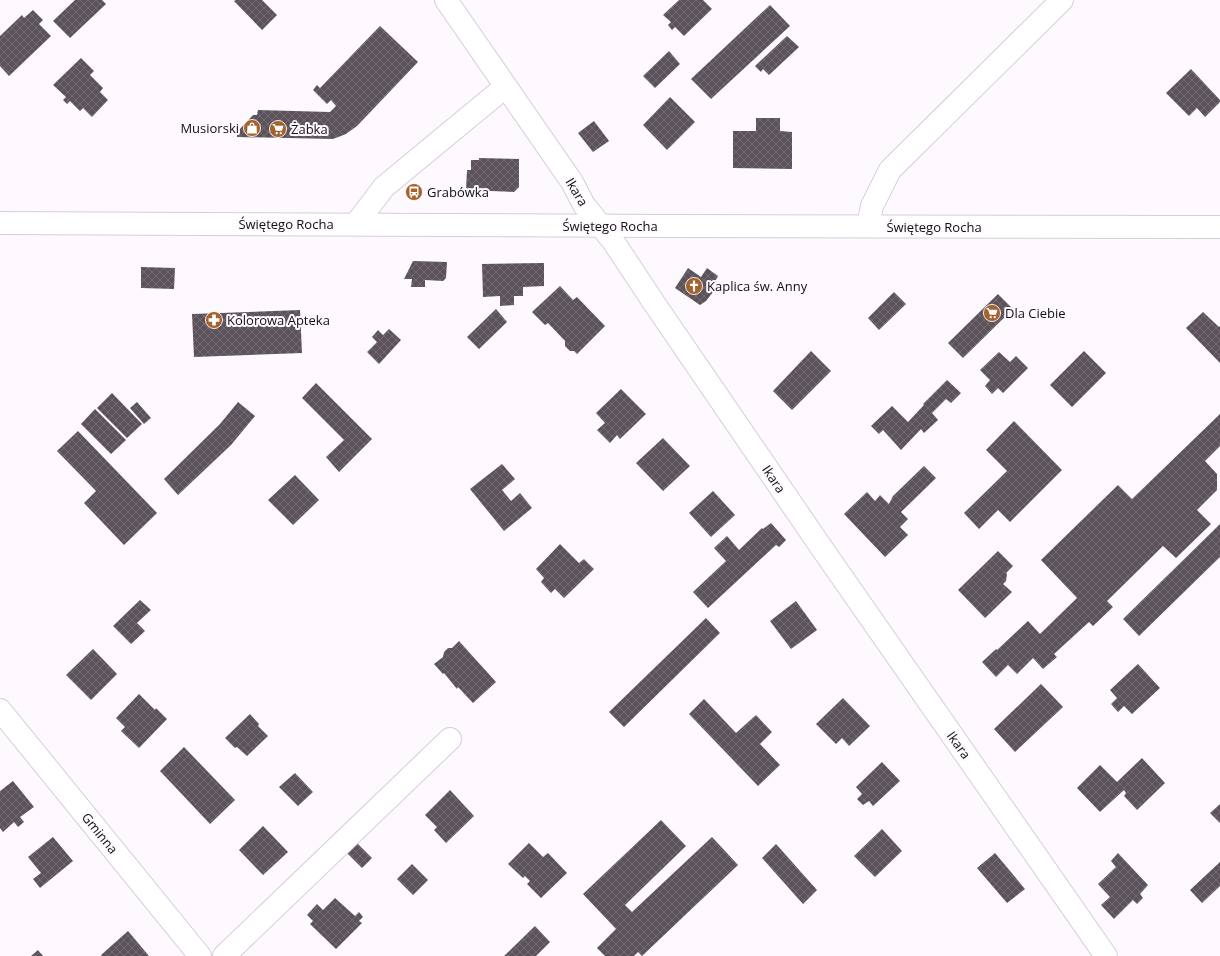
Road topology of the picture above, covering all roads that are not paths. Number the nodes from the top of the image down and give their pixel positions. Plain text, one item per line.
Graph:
1 (446, 0) edge
2 (1062, 0) edge
3 (505, 87) junction
4 (0, 223) edge
5 (356, 224) junction
6 (601, 226) junction
7 (868, 226) junction
8 (1220, 227) edge
9 (0, 710) edge
10 (450, 739) dead end
11 (200, 956) edge
12 (224, 956) edge
13 (1106, 956) edge

1 - 3 street, Ikara
2 - 7 street
3 - 5 street
3 - 6 street, Ikara
4 - 5 street, Świętego Rocha
5 - 6 street, Świętego Rocha
6 - 7 street, Świętego Rocha
6 - 13 street, Ikara
7 - 8 street, Świętego Rocha
9 - 11 street, Gminna
10 - 12 street

